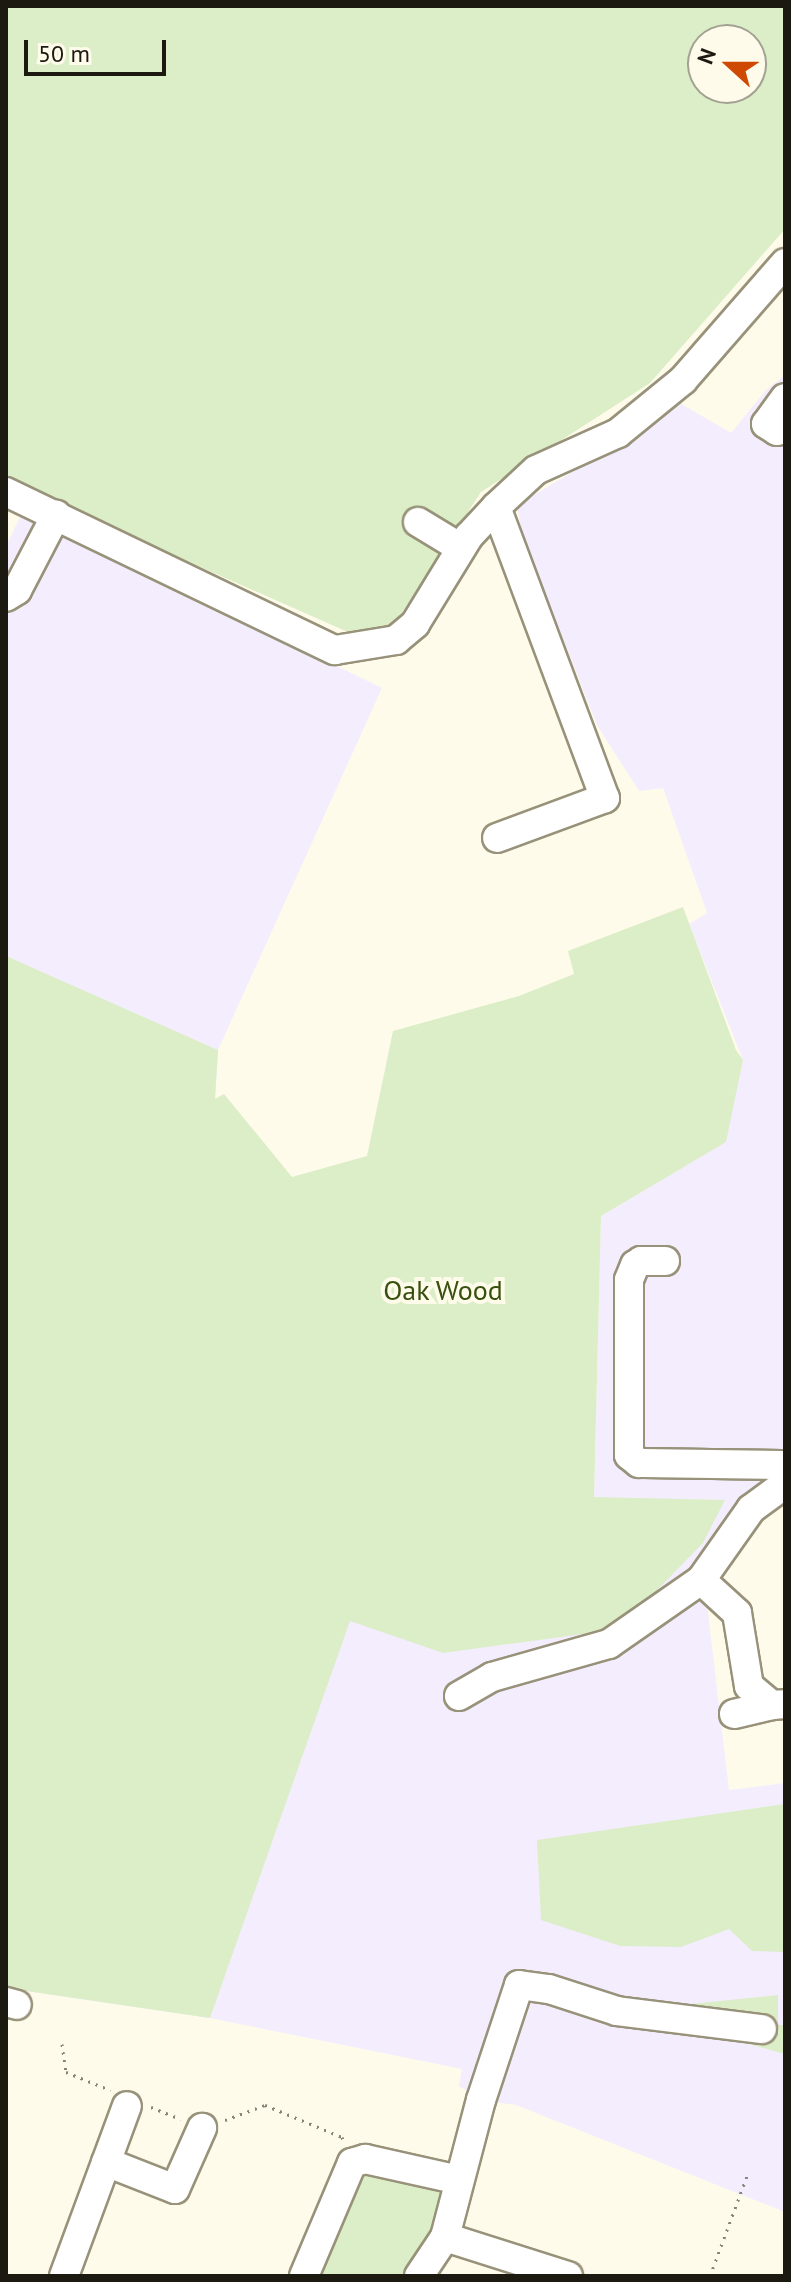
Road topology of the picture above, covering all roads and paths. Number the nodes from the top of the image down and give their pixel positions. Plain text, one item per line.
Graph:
1 (785, 263) edge
2 (785, 398) edge
3 (785, 429) edge
4 (6, 492) edge
5 (496, 507) junction
6 (56, 515) junction
7 (418, 522) dead end
8 (461, 548) junction
9 (6, 597) edge
10 (497, 838) dead end
11 (665, 1261) dead end
12 (785, 1465) edge
13 (785, 1484) edge
14 (701, 1580) junction
15 (459, 1696) dead end
16 (778, 1704) edge
17 (734, 1714) dead end
18 (762, 2029) dead end
19 (62, 2044) dead end
20 (130, 2101) junction
21 (202, 2128) junction
22 (106, 2162) junction
23 (352, 2163) junction
24 (748, 2173) dead end
25 (459, 2180) junction
26 (445, 2237) junction
27 (64, 2276) edge
28 (304, 2276) edge
29 (419, 2276) edge
30 (568, 2276) edge
31 (710, 2276) edge

1 - 5 street
2 - 3 street
4 - 6 street
5 - 8 street
5 - 10 street
6 - 8 street
6 - 9 street
7 - 8 street
11 - 12 street
13 - 14 street
14 - 15 street
14 - 16 street
16 - 17 street
18 - 25 street
19 - 20 path
20 - 21 path
20 - 22 street
21 - 22 street
21 - 23 path
22 - 27 street
23 - 25 street
23 - 28 street
24 - 31 path
25 - 26 street
26 - 29 street
26 - 30 street

